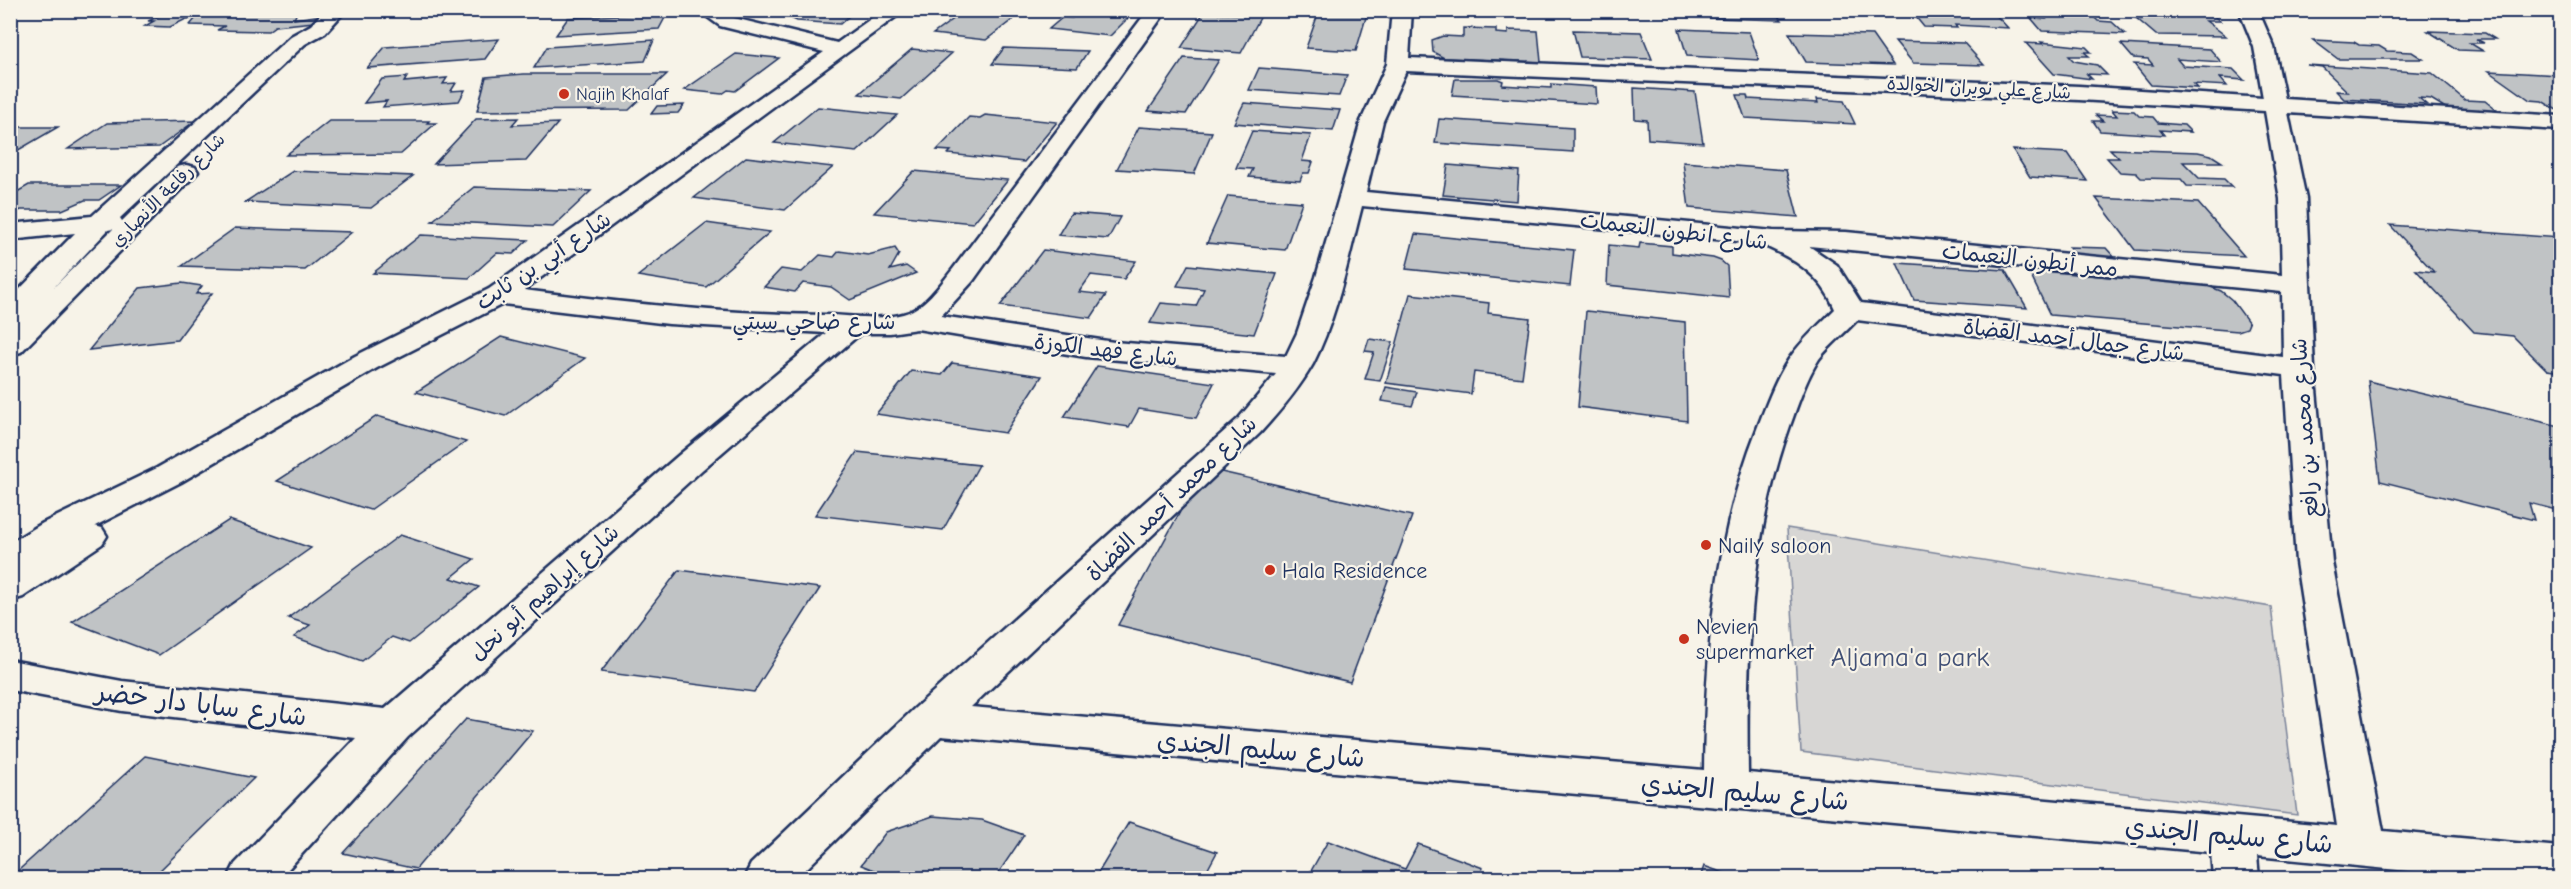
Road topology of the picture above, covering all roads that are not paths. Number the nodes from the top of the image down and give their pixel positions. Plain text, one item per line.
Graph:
1 (337, 10) edge
2 (707, 10) edge
3 (896, 10) edge
4 (1158, 10) edge
5 (1402, 10) edge
6 (2248, 10) edge
7 (318, 29) junction
8 (841, 50) junction
9 (1398, 64) junction
10 (2277, 105) junction
11 (2560, 123) edge
12 (1352, 198) junction
13 (131, 227) junction
14 (93, 230) junction
15 (10, 232) edge
16 (1763, 236) junction
17 (10, 245) edge
18 (2296, 285) junction
19 (499, 294) junction
20 (1850, 310) junction
21 (10, 316) edge
22 (917, 320) junction
23 (854, 324) junction
24 (10, 346) edge
25 (1297, 365) junction
26 (2299, 368) junction
27 (169, 475) junction
28 (56, 531) junction
29 (10, 546) edge
30 (10, 560) edge
31 (10, 588) edge
32 (10, 675) edge
33 (930, 720) junction
34 (393, 726) junction
35 (1726, 791) junction
36 (2363, 848) junction
37 (2234, 858) edge
38 (2560, 867) edge
39 (251, 879) edge
40 (767, 879) edge

1 - 7 street, شارع رفاعة الأنصاري
2 - 8 street
3 - 8 street, شارع أبي بن ثابت
4 - 22 street, شارع ضاحي سبتي
5 - 9 street, شارع محمد أحمد القضاة
6 - 10 street, شارع محمد بن رافع
7 - 13 street, شارع رفاعة الأنصاري
7 - 14 street, شارع رفاعة الأنصاري
8 - 19 street, شارع أبي بن ثابت
9 - 10 street, شارع علي نويران الخوالدة
9 - 12 street, شارع محمد أحمد القضاة
10 - 11 street, شارع علي نويران الخوالدة
10 - 18 street, شارع محمد بن رافع
12 - 16 street, شارع انطون النعيمات
12 - 25 street, شارع محمد أحمد القضاة
13 - 14 street
13 - 24 street, شارع رفاعة الأنصاري
14 - 15 street
14 - 17 street
14 - 21 street, شارع رفاعة الأنصاري
16 - 18 street, ممر أنطون النعيمات
16 - 20 street, شارع انطون النعيمات
18 - 26 street, شارع محمد بن رافع
19 - 23 street, شارع ضاحي سبتي
19 - 27 street, شارع أبي بن ثابت
20 - 26 street, شارع جمال أحمد القضاة
20 - 35 street
22 - 23 street, شارع ضاحي سبتي
22 - 25 street, شارع فهد الكوزة
23 - 34 street, شارع إبراهيم أبو نحل
25 - 33 street, شارع محمد أحمد القضاة
26 - 36 street, شارع محمد بن رافع
27 - 28 street, شارع أبي بن ثابت
27 - 31 street, شارع أبي بن ثابت
28 - 29 street
28 - 30 street, شارع أبي بن ثابت
32 - 34 street, شارع سابا دار خضر
33 - 35 street, شارع سليم الجندي
33 - 40 street, شارع محمد أحمد القضاة
34 - 39 street, شارع إبراهيم أبو نحل
35 - 37 street, شارع سليم الجندي
36 - 37 street, شارع سليم الجندي
36 - 38 street, شارع سليم الجندي

